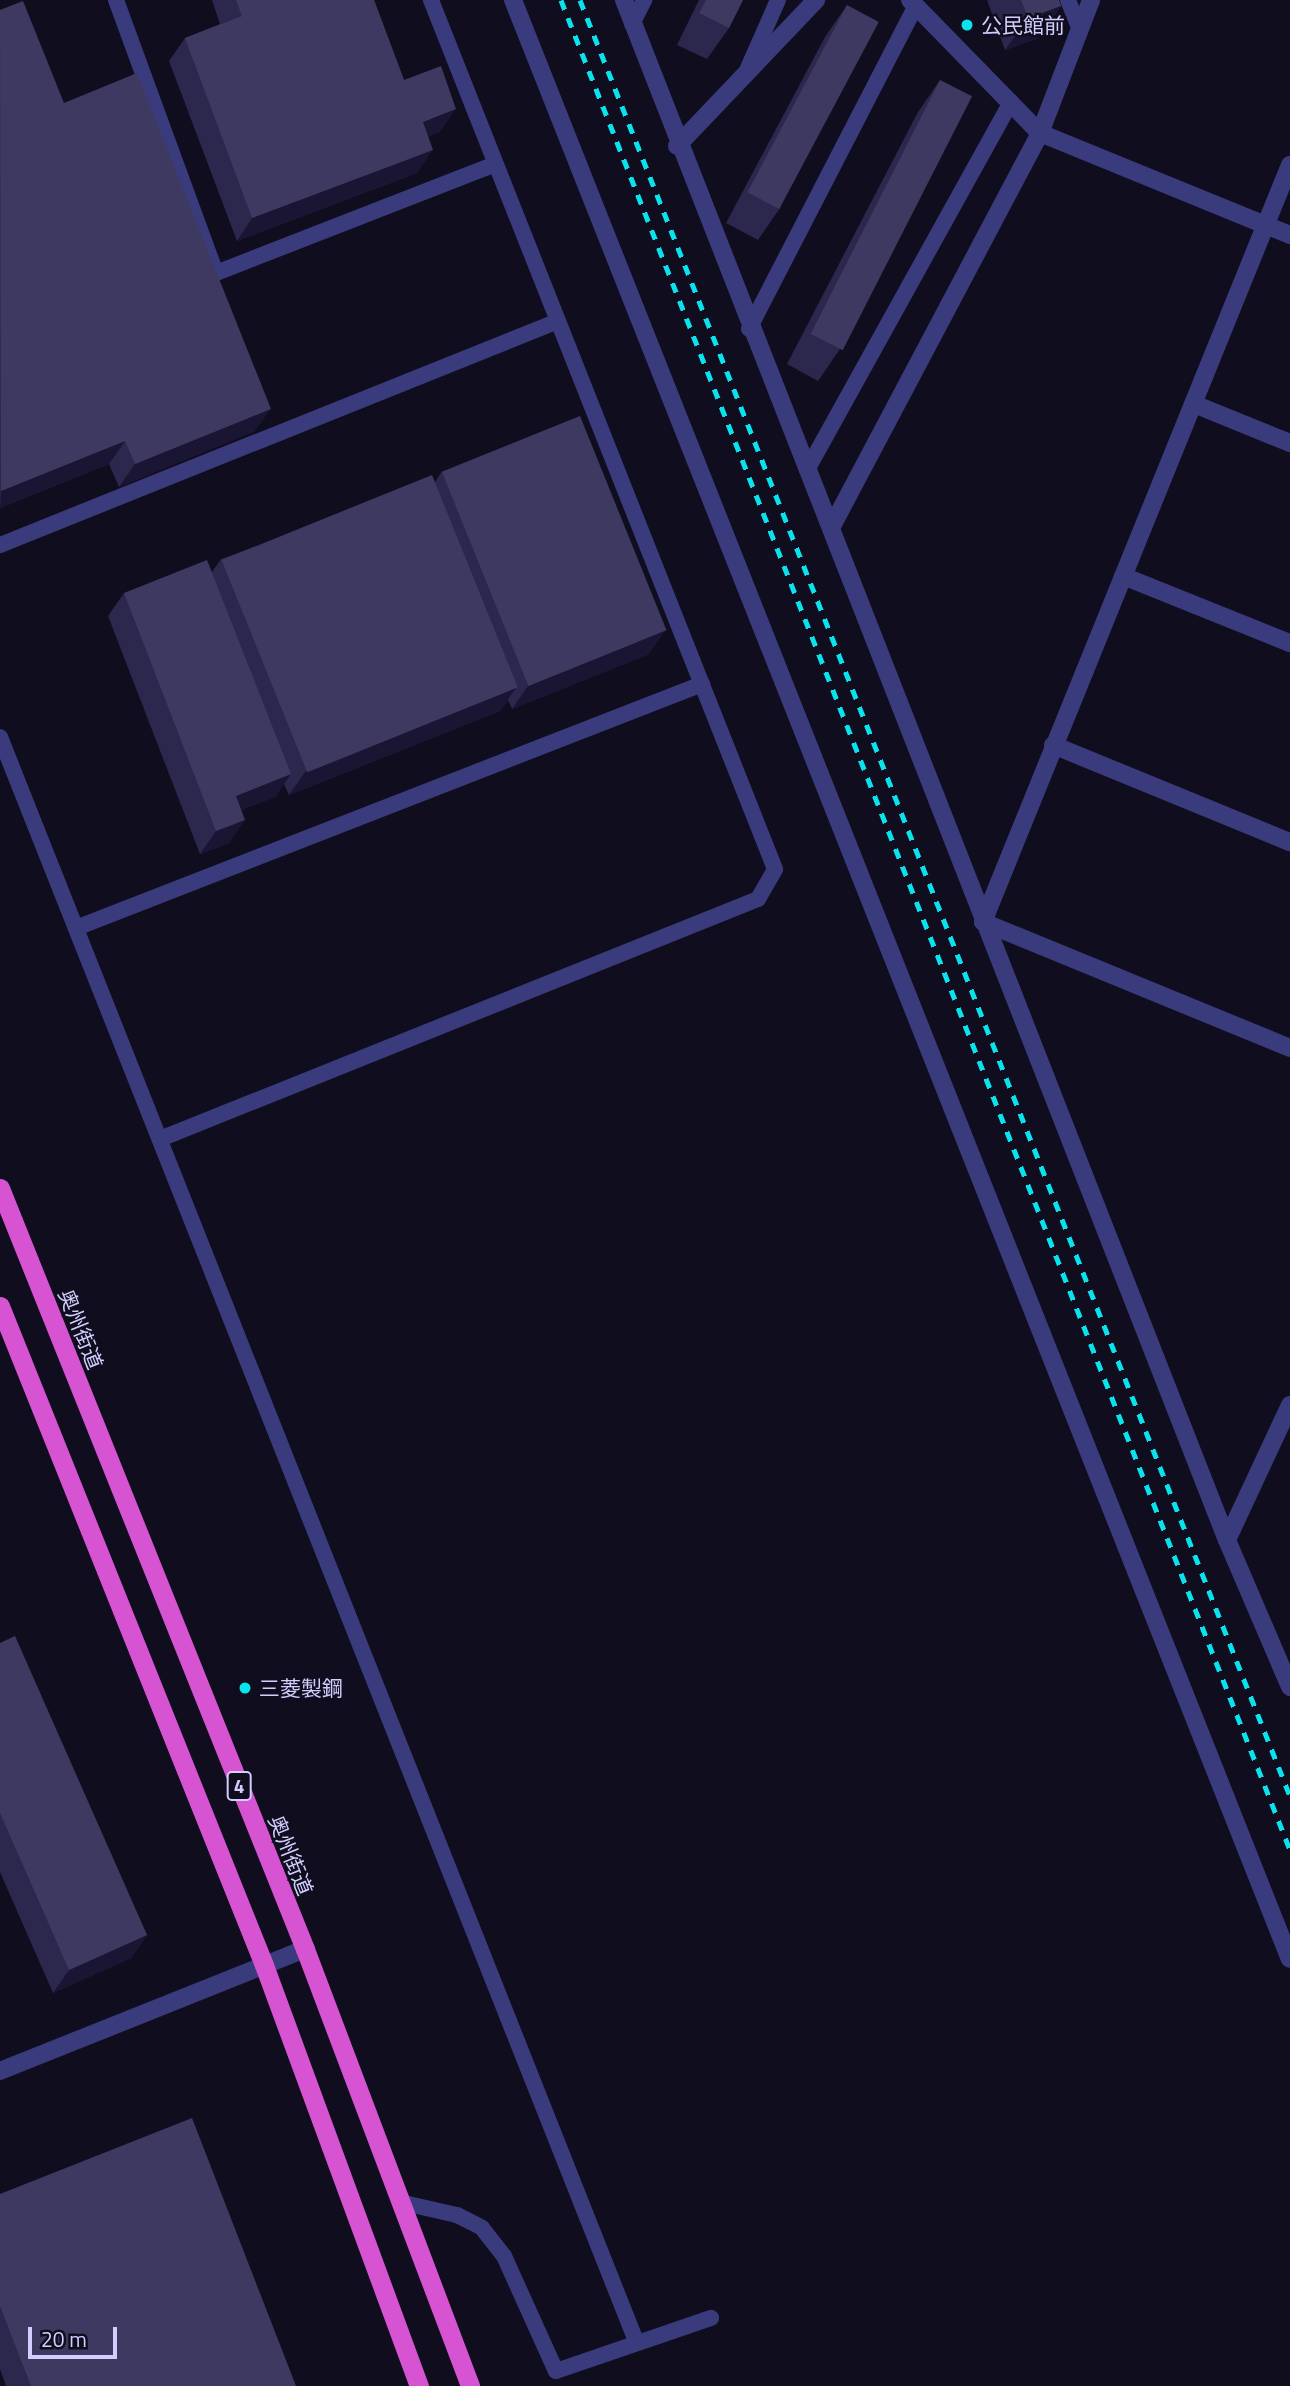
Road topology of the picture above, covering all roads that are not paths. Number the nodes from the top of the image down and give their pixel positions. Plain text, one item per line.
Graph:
1 (116, 0) edge
2 (431, 0) edge
3 (513, 0) edge
4 (624, 0) edge
5 (644, 0) edge
6 (778, 0) edge
7 (816, 0) edge
8 (1068, 0) edge
9 (1091, 0) edge
10 (913, 3) edge
11 (632, 24) junction
12 (1080, 29) junction
13 (746, 74) junction
14 (1011, 102) junction
15 (1040, 134) junction
16 (677, 146) junction
17 (496, 164) junction
18 (1290, 165) edge
19 (1268, 226) junction
20 (1290, 235) edge
21 (558, 321) junction
22 (749, 328) junction
23 (1194, 404) junction
24 (1290, 443) edge
25 (807, 470) junction
26 (831, 528) junction
27 (0, 545) edge
28 (1123, 576) junction
29 (1290, 643) edge
30 (702, 684) junction
31 (0, 737) edge
32 (1053, 745) junction
33 (16, 780) junction
34 (0, 787) edge
35 (1290, 842) edge
36 (983, 922) junction
37 (76, 928) junction
38 (1290, 1048) edge
39 (160, 1139) junction
40 (0, 1188) edge
41 (0, 1306) edge
42 (1290, 1405) edge
43 (1227, 1541) junction
44 (1290, 1687) edge
45 (304, 1949) junction
46 (1290, 1959) edge
47 (264, 1965) junction
48 (0, 2071) edge
49 (404, 2203) junction
50 (711, 2318) dead end
51 (636, 2341) junction
52 (419, 2386) edge
53 (471, 2386) edge

1 - 17 lane
2 - 17 lane
3 - 46 street
4 - 11 street
5 - 11 lane
6 - 13 lane
7 - 13 street
8 - 12 lane
9 - 12 street
10 - 14 street
10 - 22 lane
11 - 16 street
12 - 15 street
13 - 16 street
14 - 15 street
14 - 25 lane
15 - 19 street
15 - 26 street
16 - 22 street
17 - 21 lane
18 - 19 street
19 - 20 street
19 - 23 street
21 - 27 lane
21 - 30 lane
22 - 25 street
23 - 24 street
23 - 28 street
25 - 26 street
26 - 36 street
28 - 29 street
28 - 32 street
30 - 37 lane
30 - 39 lane
31 - 33 lane
32 - 35 street
32 - 36 street
33 - 34 lane
33 - 37 lane
36 - 38 street
36 - 43 street
37 - 39 lane
39 - 51 lane
40 - 45 highway, 奥州街道 / 4
41 - 47 highway, 4
42 - 43 street
43 - 44 street
45 - 47 street
45 - 49 highway, 奥州街道 / 4
47 - 48 street
47 - 52 highway, 4
49 - 51 lane
49 - 53 highway, 奥州街道 / 4
50 - 51 lane

